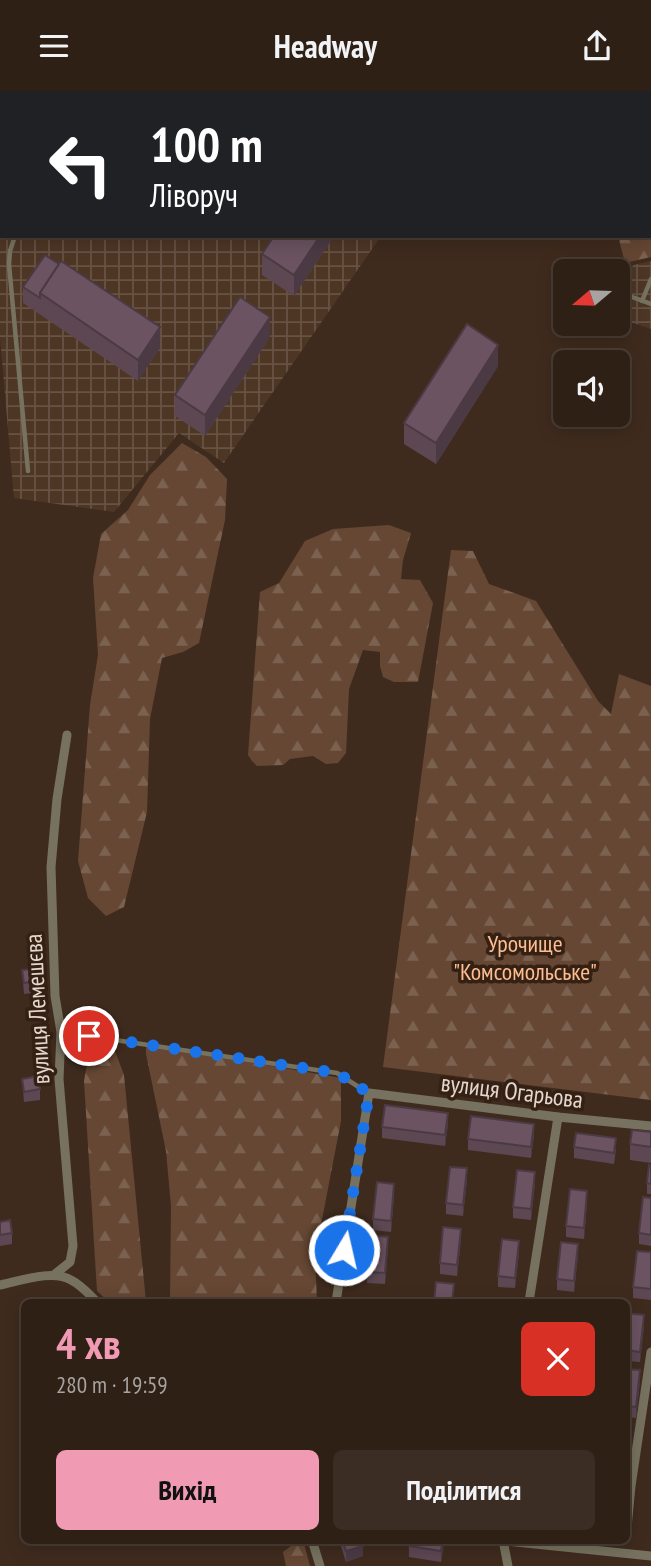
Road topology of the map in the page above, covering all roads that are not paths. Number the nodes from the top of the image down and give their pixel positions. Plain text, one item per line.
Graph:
1 (13, 238) edge
2 (651, 279) edge
3 (630, 296) edge
4 (642, 301) junction
5 (651, 304) edge
6 (28, 471) dead end
7 (68, 734) dead end
8 (61, 1032) junction
9 (369, 1093) junction
10 (558, 1117) junction
11 (651, 1126) edge
12 (55, 1274) junction
13 (0, 1285) edge
14 (94, 1299) edge
15 (336, 1299) edge
16 (529, 1299) edge
17 (651, 1352) edge
18 (630, 1497) edge
19 (313, 1544) edge
20 (501, 1544) edge
21 (538, 1544) edge
22 (626, 1544) edge
23 (625, 1553) junction
24 (651, 1556) edge
25 (320, 1566) edge
26 (508, 1566) edge

1 - 6 lane
2 - 4 lane
3 - 4 lane
4 - 5 lane
7 - 8 street, вулиця Лемешєва
8 - 9 lane
8 - 12 street, вулиця Лемешєва
9 - 10 street, вулиця Огарьова
9 - 15 street
10 - 11 street, вулиця Огарьова
10 - 16 street
12 - 13 street
12 - 14 street
17 - 18 street
19 - 25 street
20 - 26 street
21 - 23 street
22 - 23 street
23 - 24 street

